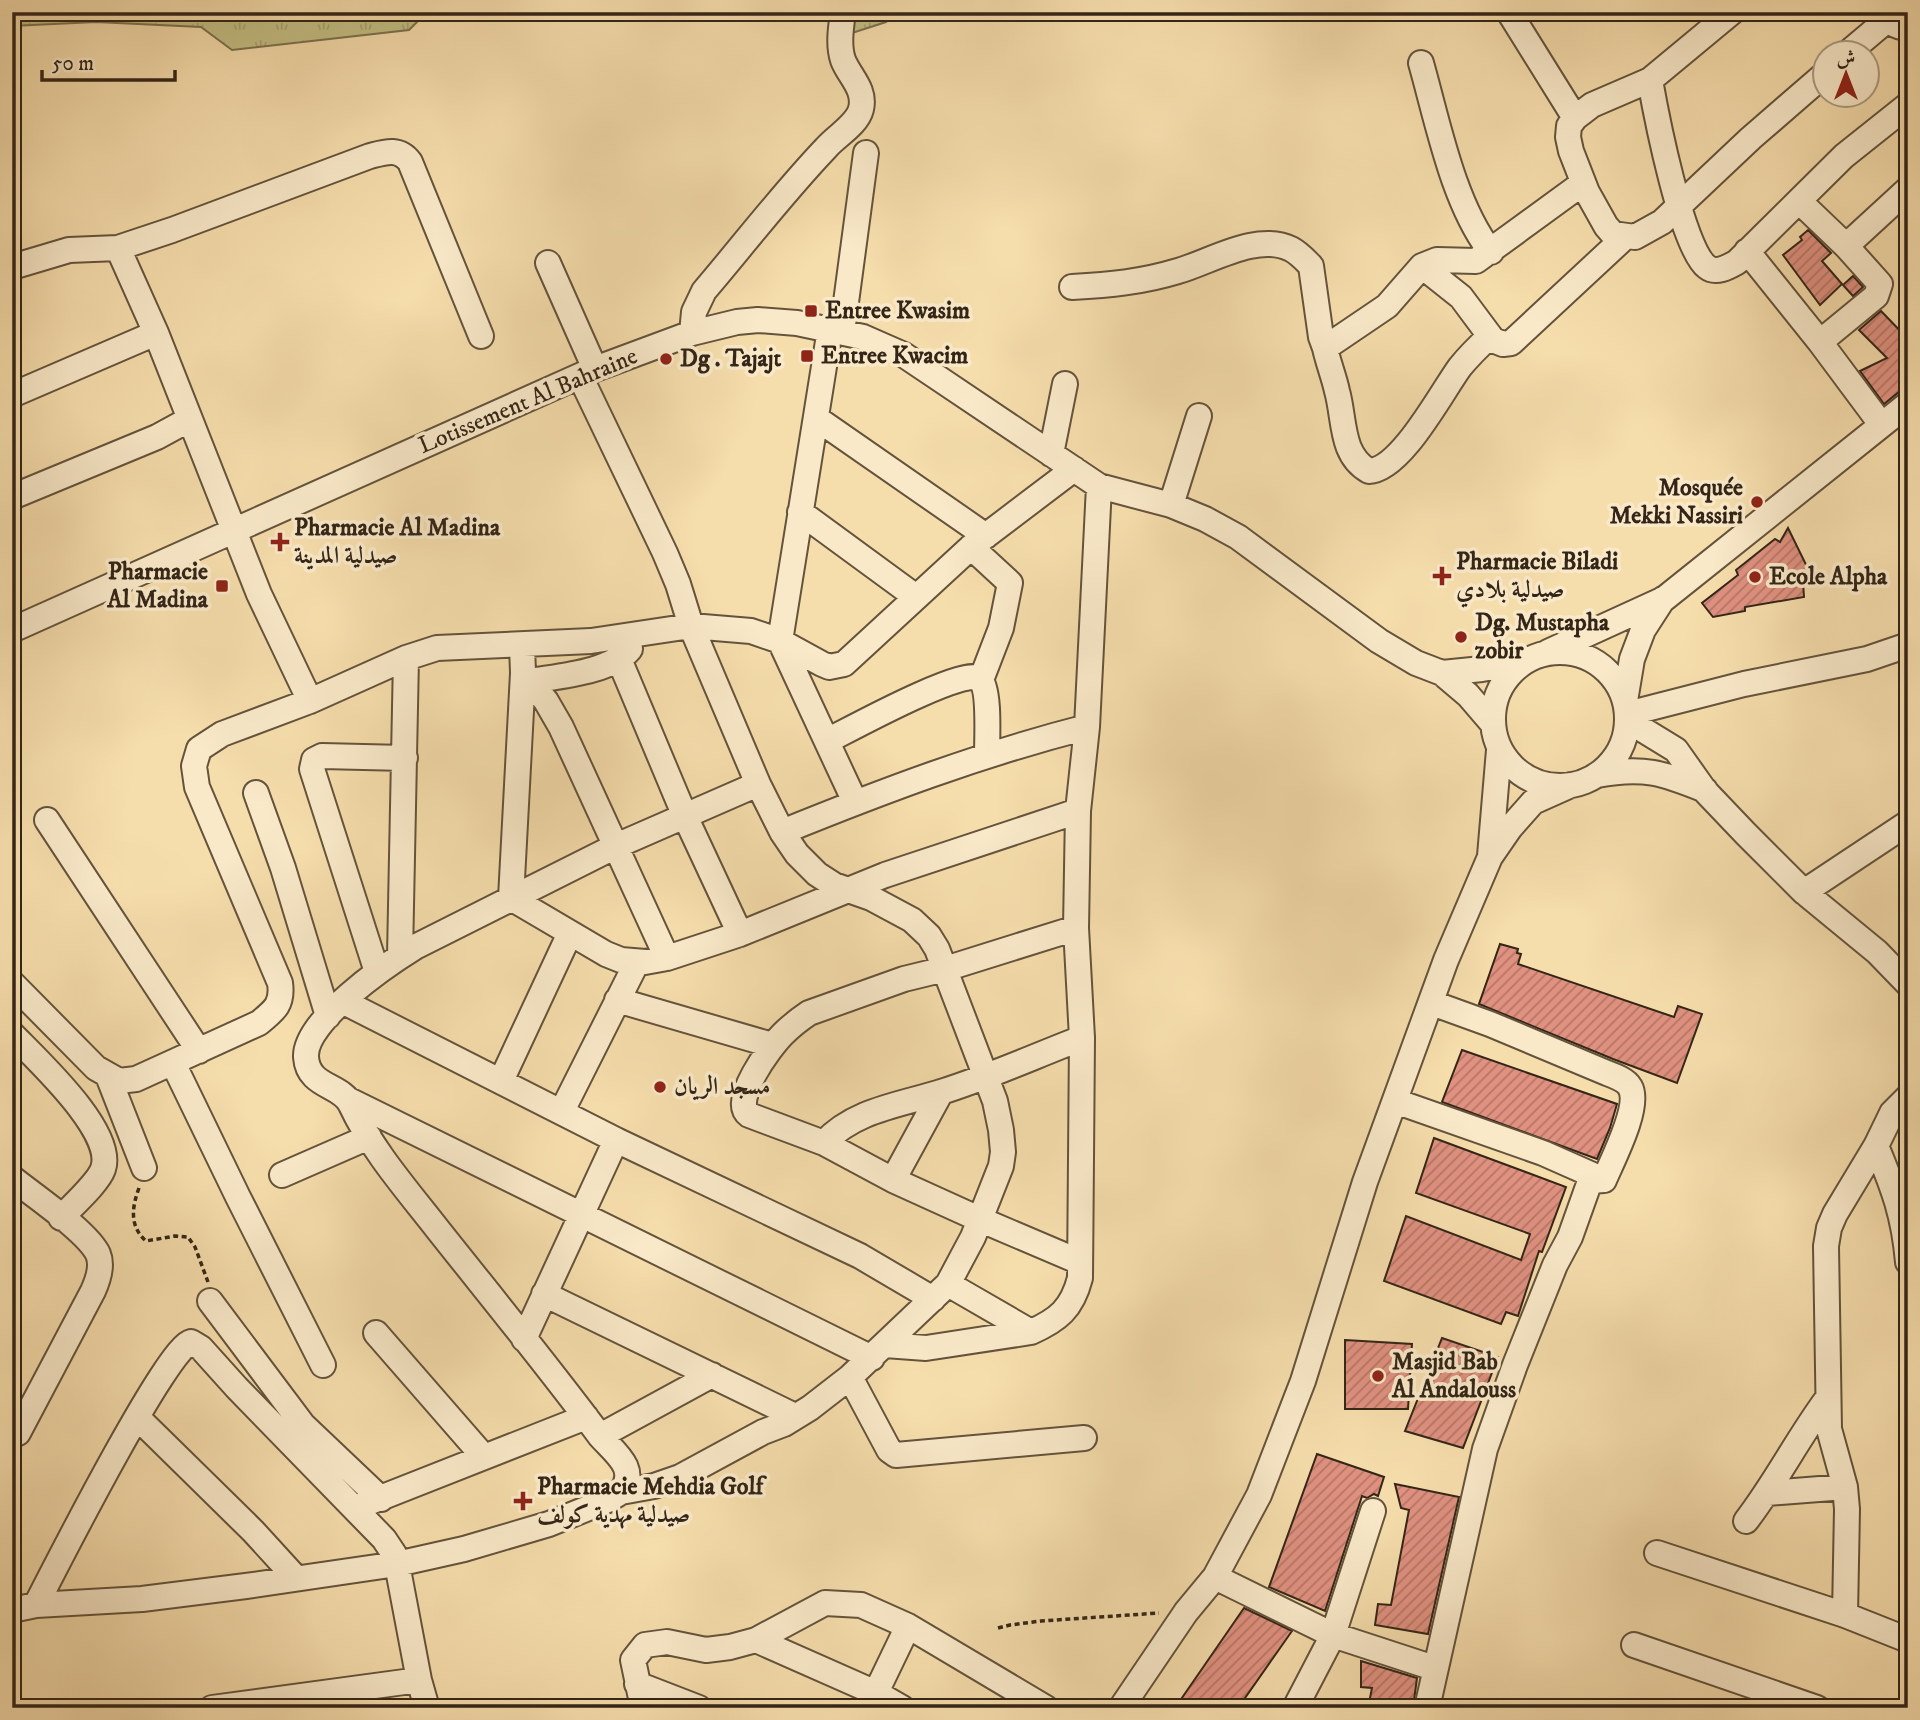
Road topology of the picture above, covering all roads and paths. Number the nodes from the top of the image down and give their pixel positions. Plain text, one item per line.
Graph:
1 (843, 12) edge
2 (1509, 12) edge
3 (1732, 12) edge
4 (1892, 20) edge
5 (1868, 38) edge
6 (1421, 63) dead end
7 (1650, 80) junction
8 (1812, 84) edge
9 (1908, 105) edge
10 (1575, 118) junction
11 (866, 153) dead end
12 (1583, 183) junction
13 (1908, 189) edge
14 (1799, 201) junction
15 (1679, 206) junction
16 (1625, 237) junction
17 (1846, 246) junction
18 (118, 248) junction
19 (1747, 251) junction
20 (1491, 252) junction
21 (548, 263) dead end
22 (1422, 266) junction
23 (12, 267) edge
24 (1072, 287) dead end
25 (836, 331) junction
26 (156, 333) junction
27 (692, 333) junction
28 (481, 336) dead end
29 (1490, 336) junction
30 (1820, 342) junction
31 (1325, 348) junction
32 (588, 373) junction
33 (1065, 384) dead end
34 (12, 396) edge
35 (1906, 407) edge
36 (1199, 416) dead end
37 (816, 418) junction
38 (190, 419) junction
39 (1881, 424) junction
40 (1051, 454) junction
41 (1074, 469) junction
42 (1099, 486) junction
43 (12, 497) edge
44 (1171, 505) junction
45 (800, 512) junction
46 (235, 531) junction
47 (978, 542) junction
48 (916, 597) junction
49 (1664, 599) junction
50 (691, 626) junction
51 (12, 630) edge
52 (634, 635) junction
53 (779, 641) junction
54 (522, 645) junction
55 (1908, 645) edge
56 (1548, 652) junction
57 (406, 658) junction
58 (619, 659) junction
59 (1522, 662) junction
60 (1441, 673) junction
61 (527, 677) junction
62 (981, 680) junction
63 (310, 701) junction
64 (1626, 712) junction
65 (1492, 723) junction
66 (1087, 727) junction
67 (827, 741) junction
68 (1499, 750) junction
69 (987, 754) junction
70 (404, 758) junction
71 (1597, 775) junction
72 (758, 784) junction
73 (1571, 785) junction
74 (1705, 791) junction
75 (256, 793) dead end
76 (855, 802) junction
77 (1078, 811) junction
78 (684, 814) junction
79 (47, 820) dead end
80 (1908, 823) edge
81 (782, 832) junction
82 (615, 846) junction
83 (1490, 857) junction
84 (850, 889) junction
85 (1804, 892) junction
86 (511, 898) junction
87 (1076, 928) junction
88 (570, 933) junction
89 (740, 934) junction
90 (400, 956) junction
91 (667, 958) junction
92 (637, 962) junction
93 (945, 969) junction
94 (377, 972) junction
95 (12, 983) edge
96 (1908, 984) edge
97 (617, 1000) junction
98 (1432, 1003) junction
99 (336, 1009) junction
100 (12, 1034) edge
101 (1082, 1038) junction
102 (772, 1045) junction
103 (199, 1051) junction
104 (173, 1063) junction
105 (985, 1075) junction
106 (108, 1076) junction
107 (501, 1081) junction
108 (941, 1093) junction
109 (349, 1100) junction
110 (1395, 1101) junction
111 (1900, 1105) edge
112 (562, 1111) junction
113 (369, 1137) junction
114 (616, 1140) junction
115 (824, 1143) junction
116 (1876, 1146) junction
117 (145, 1168) joint
118 (282, 1175) dead end
119 (893, 1180) junction
120 (1604, 1180) junction
121 (16, 1188) edge
122 (581, 1213) junction
123 (61, 1218) junction
124 (979, 1219) junction
125 (1080, 1262) junction
126 (1908, 1262) edge
127 (940, 1292) junction
128 (544, 1294) junction
129 (211, 1301) joint
130 (1031, 1332) junction
131 (376, 1333) dead end
132 (524, 1339) junction
133 (879, 1351) junction
134 (323, 1365) dead end
135 (712, 1376) junction
136 (850, 1377) junction
137 (1827, 1399) junction
138 (795, 1416) junction
139 (138, 1418) junction
140 (593, 1427) junction
141 (14, 1435) edge
142 (1084, 1438) dead end
143 (484, 1457) junction
144 (1845, 1487) junction
145 (621, 1492) junction
146 (1768, 1493) junction
147 (381, 1499) junction
148 (355, 1508) junction
149 (1373, 1511) dead end
150 (1746, 1521) dead end
151 (1657, 1553) dead end
152 (397, 1564) junction
153 (295, 1577) junction
154 (1215, 1577) junction
155 (24, 1607) edge
156 (1186, 1612) junction
157 (1845, 1615) junction
158 (908, 1626) junction
159 (998, 1629) dead end
160 (1333, 1635) junction
161 (756, 1640) junction
162 (1908, 1640) edge
163 (1634, 1645) dead end
164 (1434, 1668) junction
165 (419, 1680) junction
166 (637, 1684) junction
167 (872, 1701) edge
168 (212, 1708) edge
169 (428, 1708) edge
170 (643, 1708) edge
171 (699, 1708) edge
172 (902, 1708) edge
173 (1046, 1708) edge
174 (1121, 1708) edge
175 (1296, 1708) edge
176 (1427, 1708) edge
177 (1816, 1708) edge

1 - 27 street
2 - 10 street
3 - 7 street
4 - 5 street
6 - 20 street
7 - 10 street
7 - 15 street
8 - 15 street
9 - 14 street
10 - 12 street
11 - 25 street
12 - 16 street
12 - 20 street
13 - 17 street
14 - 17 street
14 - 19 street
15 - 16 street
15 - 19 street
16 - 29 street
17 - 30 street
18 - 23 street
18 - 26 street
18 - 28 street
19 - 30 street
20 - 22 street
21 - 32 street
22 - 29 street
22 - 31 street
24 - 31 street
25 - 27 street, Lotissement Al Bahraine
25 - 37 street
25 - 40 street, Lotissement Al Bahraine
26 - 34 street
26 - 38 street
27 - 32 street, Lotissement Al Bahraine
29 - 31 street
30 - 39 street
32 - 46 street, Lotissement Al Bahraine
32 - 50 street
33 - 40 street
35 - 39 street
36 - 44 street
37 - 45 street
37 - 47 street
38 - 43 street
38 - 46 street
39 - 49 street
40 - 41 street, Lotissement Al Bahraine
41 - 42 street, Lotissement Al Bahraine
41 - 47 street
42 - 44 street, Lotissement Al Bahraine
42 - 66 street
44 - 60 street, Lotissement Al Bahraine
45 - 48 street
45 - 53 street
46 - 51 street, Lotissement Al Bahraine
46 - 63 street
47 - 48 street
47 - 62 street
48 - 53 street
49 - 56 street
49 - 64 street
50 - 52 street
50 - 53 street
50 - 72 street
52 - 54 street
52 - 58 street
53 - 67 street
54 - 57 street
54 - 61 street
55 - 64 street
56 - 59 street
56 - 64 street
57 - 63 street
57 - 70 street
58 - 61 street
58 - 78 street
59 - 60 street
59 - 65 street
60 - 65 street, Lotissement Al Bahraine
61 - 82 street
61 - 86 street
62 - 67 street
62 - 69 street
63 - 103 street
64 - 71 street
64 - 74 street
65 - 68 street
66 - 69 street
66 - 77 street
67 - 76 street
68 - 73 street
68 - 83 street
69 - 76 street
70 - 90 street
70 - 94 street
71 - 73 street
71 - 74 street
72 - 78 street
72 - 81 street
73 - 83 street
74 - 85 street
75 - 99 street
76 - 81 street
77 - 84 street
77 - 87 street
78 - 82 street
78 - 89 street
79 - 103 street
80 - 85 street
81 - 84 street
82 - 86 street
82 - 91 street
83 - 98 street
84 - 89 street
84 - 93 street
85 - 96 street
86 - 88 street
86 - 90 street
87 - 93 street
87 - 101 street
88 - 92 street
88 - 107 street
89 - 91 street
90 - 94 street
91 - 92 street
92 - 97 street
93 - 102 street
93 - 105 street
94 - 99 street
95 - 106 street
97 - 102 street
97 - 112 street
98 - 110 street
98 - 120 street
99 - 107 street
99 - 109 street
100 - 123 street
101 - 105 street
101 - 125 street
102 - 115 street
103 - 104 street
104 - 106 street
104 - 134 street
105 - 108 street
105 - 124 street
106 - 117 street
107 - 112 street
108 - 115 street
108 - 119 street
109 - 113 street
109 - 122 street
110 - 120 street
110 - 154 street
111 - 116 street
112 - 114 street
113 - 118 street
113 - 132 street
114 - 122 street
114 - 127 street
115 - 119 street
116 - 126 street
116 - 137 street
117 - 129 path
119 - 124 street
120 - 164 street
121 - 123 street
122 - 128 street
122 - 133 street
123 - 141 street
124 - 125 street
124 - 127 street
125 - 130 street
127 - 130 street
127 - 133 street
128 - 132 street
128 - 135 street
129 - 147 street
130 - 133 street
131 - 143 street
132 - 140 street
133 - 136 street
135 - 138 street
135 - 140 street
136 - 138 street
136 - 142 street
137 - 144 street
137 - 146 street
138 - 145 street
139 - 148 street
139 - 153 street
139 - 155 street
140 - 143 street
140 - 145 street
143 - 147 street
144 - 146 street
144 - 157 street
145 - 152 street
146 - 150 street
147 - 148 street
148 - 152 street
149 - 160 street
151 - 157 street
152 - 153 street
152 - 165 street
153 - 155 street
154 - 156 street
154 - 160 street
156 - 159 path
156 - 174 street
157 - 162 street
158 - 161 street
158 - 167 street
158 - 173 street
160 - 164 street
160 - 175 street
161 - 166 street
161 - 167 street
163 - 177 street
164 - 176 street
165 - 168 street
165 - 169 street
166 - 170 street
166 - 171 street
167 - 172 street

